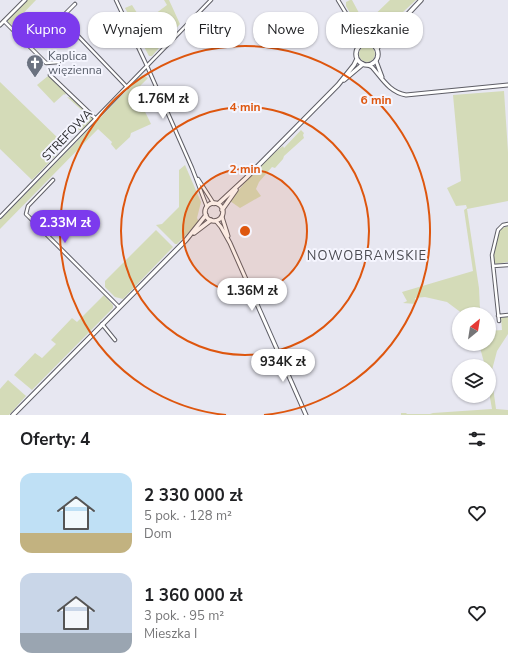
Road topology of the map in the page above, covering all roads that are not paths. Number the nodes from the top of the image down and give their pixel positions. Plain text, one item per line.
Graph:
1 (25, 0) edge
2 (116, 0) edge
3 (211, 0) edge
4 (338, 0) edge
5 (421, 0) edge
6 (74, 4) dead end
7 (67, 12) edge
8 (345, 12) edge
9 (408, 12) edge
10 (4, 21) junction
11 (0, 25) edge
12 (12, 29) edge
13 (80, 38) edge
14 (31, 48) edge
15 (358, 48) edge
16 (377, 49) edge
17 (357, 59) junction
18 (376, 61) junction
19 (59, 62) dead end
20 (363, 64) junction
21 (368, 65) junction
22 (147, 66) junction
23 (50, 75) dead end
24 (382, 79) junction
25 (338, 84) junction
26 (508, 85) edge
27 (127, 87) junction
28 (96, 119) junction
29 (192, 168) junction
30 (246, 178) junction
31 (53, 180) dead end
32 (216, 204) junction
33 (207, 207) junction
34 (222, 210) junction
35 (206, 215) junction
36 (0, 217) edge
37 (222, 217) junction
38 (211, 220) junction
39 (216, 221) junction
40 (508, 224) edge
41 (186, 240) junction
42 (230, 243) junction
43 (508, 265) edge
44 (494, 266) junction
45 (119, 307) junction
46 (508, 314) edge
47 (498, 316) junction
48 (499, 321) dead end
49 (102, 324) junction
50 (115, 340) dead end
51 (13, 415) edge
52 (306, 415) edge

1 - 10 street
2 - 22 street
3 - 22 street, STREFOWA
4 - 8 street
5 - 9 main road
6 - 7 street
10 - 11 street
10 - 12 street
13 - 27 street
14 - 19 street
15 - 17 main road
16 - 18 main road
17 - 20 main road
17 - 25 main road
18 - 21 main road
18 - 24 street
20 - 21 main road
20 - 25 main road
21 - 24 street
22 - 27 street, STREFOWA
22 - 29 street
23 - 28 street
24 - 26 street
25 - 30 main road
27 - 28 street, STREFOWA
28 - 36 street, STREFOWA
29 - 32 street
29 - 33 street
30 - 32 main road
30 - 34 main road
31 - 45 street
32 - 33 main road
32 - 34 main road
33 - 35 main road
34 - 37 main road
35 - 38 main road
35 - 41 main road
37 - 39 main road
37 - 42 street
38 - 39 main road
38 - 41 main road
39 - 42 street
40 - 44 street
41 - 45 main road
42 - 52 street
43 - 44 street
44 - 47 street
45 - 49 main road
46 - 47 street
47 - 48 street
49 - 50 street
49 - 51 main road

